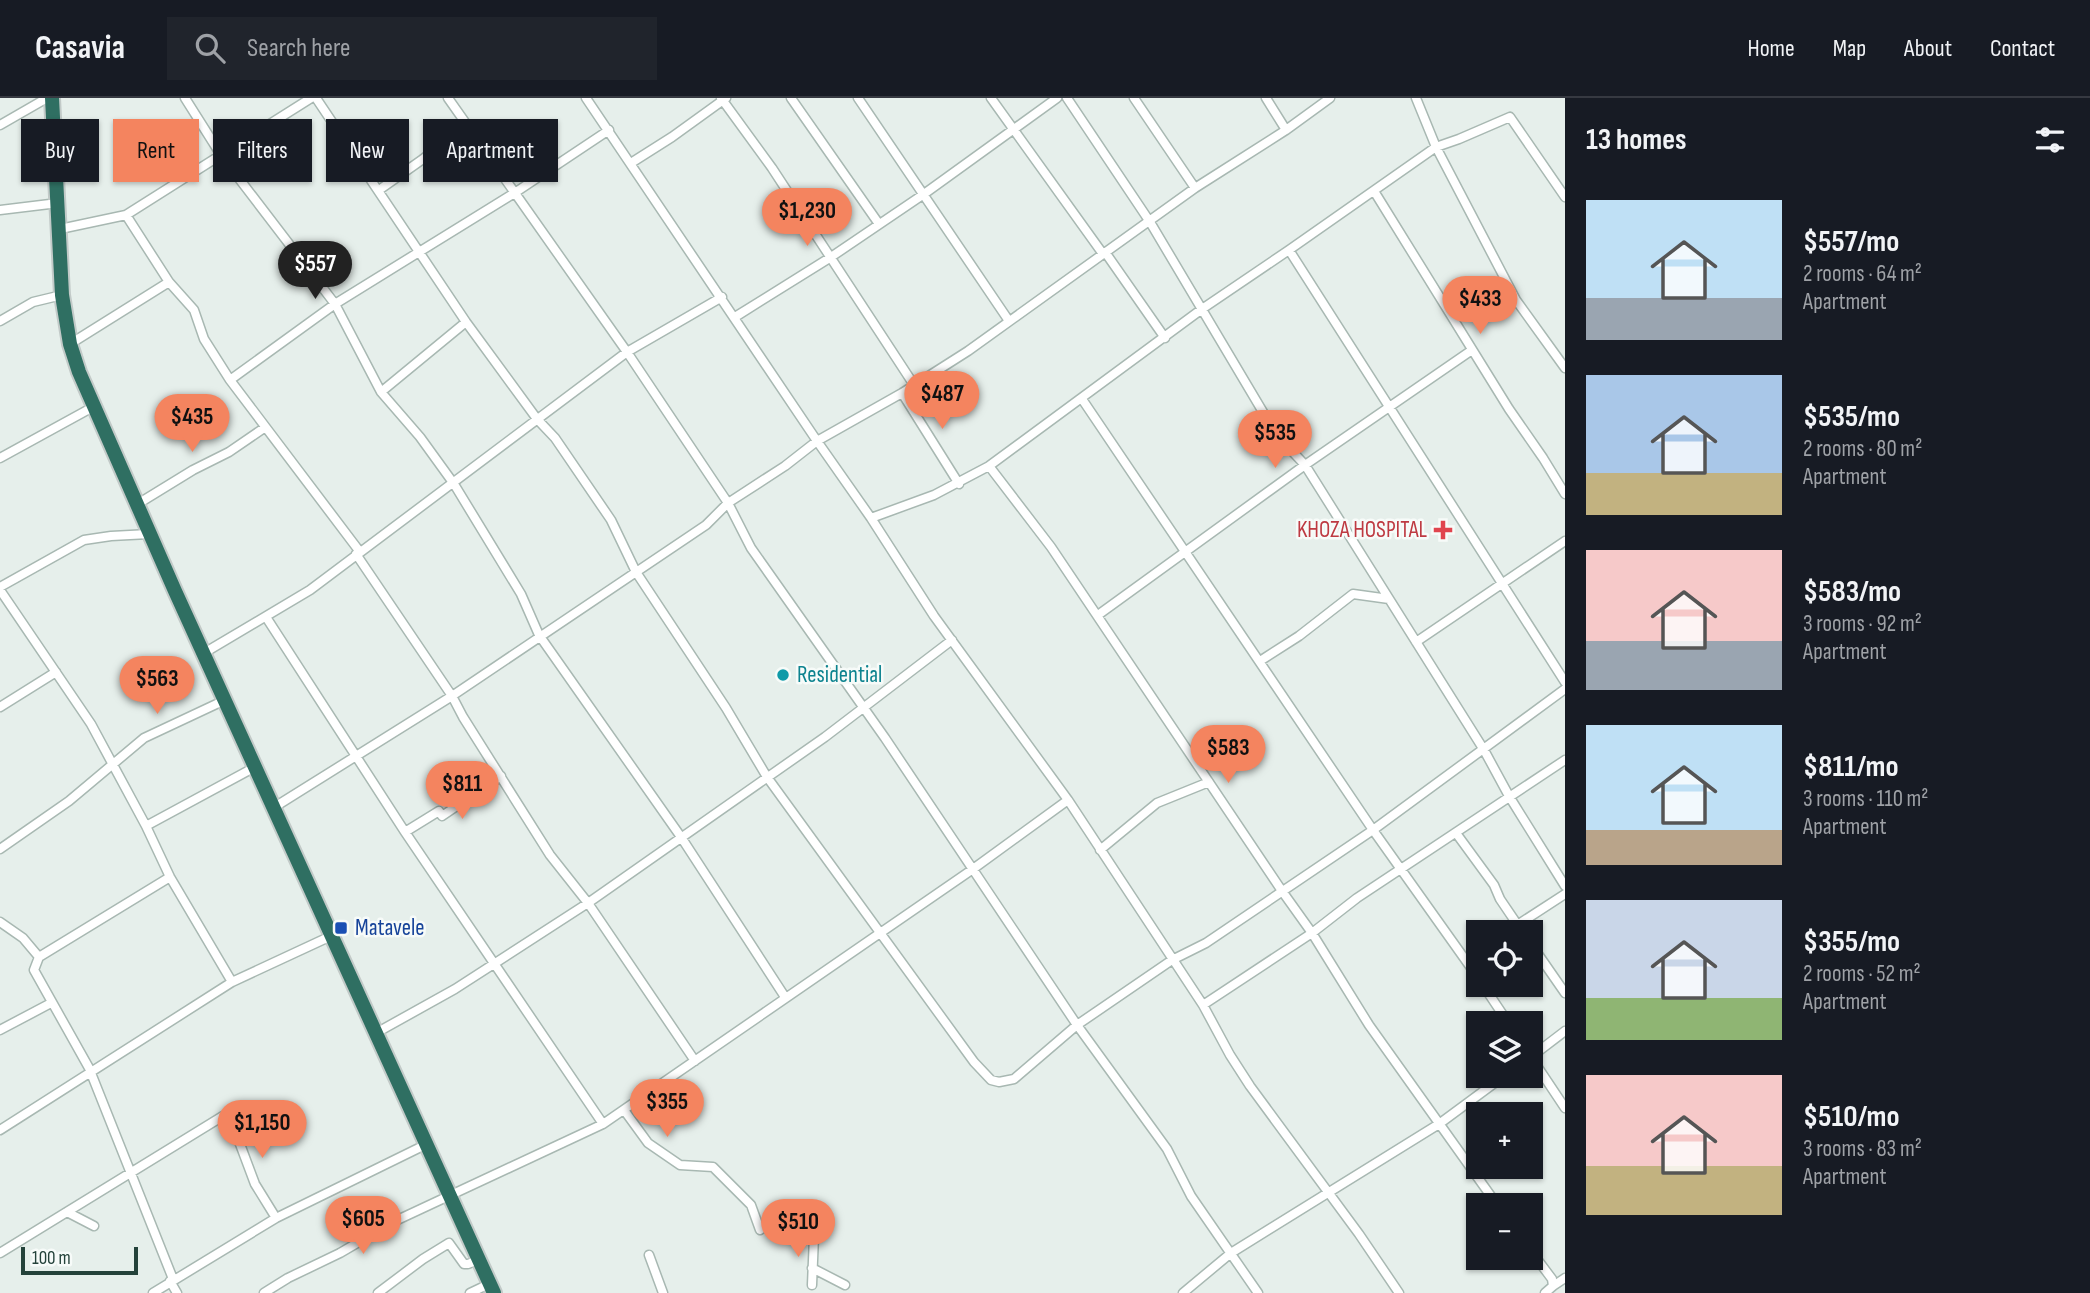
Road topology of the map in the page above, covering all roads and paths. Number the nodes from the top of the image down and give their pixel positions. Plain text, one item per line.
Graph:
1 (49, 98) edge
2 (185, 98) edge
3 (311, 98) edge
4 (316, 98) edge
5 (448, 98) edge
6 (586, 98) edge
7 (791, 98) edge
8 (858, 98) edge
9 (992, 98) edge
10 (1057, 98) edge
11 (1068, 98) edge
12 (1134, 98) edge
13 (1266, 98) edge
14 (1331, 98) edge
15 (1416, 98) edge
16 (723, 99) edge
17 (278, 119) edge
18 (463, 119) edge
19 (0, 125) edge
20 (608, 130) junction
21 (1012, 130) junction
22 (1286, 130) junction
23 (213, 142) edge
24 (1436, 146) junction
25 (423, 157) edge
26 (213, 160) edge
27 (631, 163) junction
28 (242, 182) edge
29 (509, 182) edge
30 (1195, 188) junction
31 (379, 190) junction
32 (1374, 191) junction
33 (516, 192) junction
34 (924, 194) junction
35 (1565, 197) edge
36 (58, 203) junction
37 (0, 210) edge
38 (126, 215) junction
39 (1150, 222) junction
40 (879, 224) junction
41 (60, 229) junction
42 (420, 250) junction
43 (1289, 250) junction
44 (1104, 253) junction
45 (831, 257) junction
46 (169, 282) junction
47 (62, 295) junction
48 (722, 297) junction
49 (335, 304) junction
50 (1202, 309) junction
51 (735, 317) junction
52 (0, 321) edge
53 (1009, 321) junction
54 (466, 322) junction
55 (1165, 338) junction
56 (70, 344) junction
57 (1472, 350) junction
58 (627, 352) junction
59 (1565, 368) edge
60 (230, 380) junction
61 (914, 385) junction
62 (381, 392) junction
63 (902, 393) junction
64 (1082, 399) junction
65 (1391, 406) junction
66 (93, 407) junction
67 (537, 419) junction
68 (264, 428) junction
69 (817, 441) junction
70 (0, 458) edge
71 (1305, 465) junction
72 (989, 466) junction
73 (454, 484) junction
74 (959, 484) junction
75 (1565, 494) edge
76 (728, 503) junction
77 (136, 505) junction
78 (871, 518) junction
79 (149, 534) junction
80 (1565, 541) edge
81 (1186, 550) junction
82 (358, 553) junction
83 (636, 572) junction
84 (1502, 584) junction
85 (0, 589) edge
86 (1389, 599) junction
87 (1098, 615) junction
88 (266, 617) junction
89 (539, 635) junction
90 (952, 640) junction
91 (1416, 642) junction
92 (204, 653) junction
93 (1260, 661) junction
94 (56, 672) junction
95 (1565, 682) edge
96 (1565, 689) edge
97 (452, 696) junction
98 (225, 701) junction
99 (863, 707) junction
100 (0, 708) edge
101 (1484, 750) junction
102 (355, 755) junction
103 (1565, 760) edge
104 (112, 766) junction
105 (255, 767) junction
106 (500, 776) junction
107 (767, 777) junction
108 (1209, 782) junction
109 (1509, 796) junction
110 (1068, 800) junction
111 (273, 808) junction
112 (146, 826) junction
113 (1373, 830) junction
114 (405, 832) junction
115 (1456, 833) junction
116 (681, 838) junction
117 (1098, 846) junction
118 (0, 849) edge
119 (973, 869) junction
120 (1402, 870) junction
121 (170, 877) junction
122 (1565, 886) edge
123 (1282, 891) junction
124 (1565, 894) edge
125 (588, 903) junction
126 (1515, 920) edge
127 (1522, 920) edge
128 (0, 922) edge
129 (1312, 933) junction
130 (879, 934) junction
131 (331, 936) junction
132 (39, 957) junction
133 (1172, 960) junction
134 (1466, 960) edge
135 (1543, 961) edge
136 (495, 964) junction
137 (232, 982) junction
138 (1565, 993) edge
139 (785, 997) junction
140 (51, 1003) junction
141 (1203, 1005) junction
142 (1077, 1025) junction
143 (0, 1030) edge
144 (1565, 1031) edge
145 (376, 1033) junction
146 (1543, 1048) edge
147 (695, 1060) junction
148 (90, 1072) junction
149 (1543, 1075) edge
150 (1488, 1088) edge
151 (1565, 1108) edge
152 (624, 1110) junction
153 (603, 1124) junction
154 (1439, 1124) junction
155 (0, 1130) edge
156 (427, 1144) junction
157 (131, 1173) junction
158 (1328, 1192) junction
159 (1489, 1193) edge
160 (449, 1195) junction
161 (67, 1212) junction
162 (276, 1218) junction
163 (94, 1226) dead end
164 (0, 1253) edge
165 (1231, 1253) junction
166 (649, 1255) dead end
167 (478, 1260) junction
168 (1543, 1267) edge
169 (812, 1268) junction
170 (1565, 1278) edge
171 (172, 1280) junction
172 (812, 1284) dead end
173 (845, 1285) dead end
174 (1553, 1286) junction
175 (491, 1288) edge
176 (153, 1293) edge
177 (177, 1293) edge
178 (264, 1293) edge
179 (378, 1293) edge
180 (470, 1293) edge
181 (663, 1293) edge
182 (1183, 1293) edge
183 (1258, 1293) edge
184 (1399, 1293) edge
185 (1545, 1293) edge

1 - 19 street
1 - 36 highway
2 - 23 street
3 - 17 street
4 - 31 street
5 - 18 street
6 - 20 street
7 - 40 street
8 - 34 street
9 - 21 street
10 - 21 street
11 - 39 street
12 - 30 street
13 - 22 street
14 - 22 street
15 - 24 street
16 - 27 street
16 - 45 street
20 - 27 street
20 - 33 street
21 - 34 street
21 - 44 street
22 - 30 street
24 - 32 street
24 - 35 street
24 - 59 street
25 - 31 street
26 - 38 street
27 - 48 street
28 - 49 street
29 - 33 street
30 - 39 street
31 - 42 street
32 - 43 street
32 - 57 street
33 - 42 street
33 - 58 street
34 - 40 street
34 - 53 street
36 - 37 street
36 - 41 highway
38 - 41 street
38 - 46 street
39 - 44 street
39 - 50 street
40 - 45 street
41 - 47 highway
42 - 49 street
42 - 54 street
43 - 50 street
43 - 65 street
44 - 53 street
44 - 55 street
45 - 51 street
45 - 61 street
46 - 56 street
46 - 60 street
47 - 52 street
47 - 56 highway
48 - 51 street
48 - 58 street
49 - 60 street
49 - 62 street
50 - 55 street
50 - 71 street
51 - 69 street
53 - 61 street
54 - 62 street
54 - 67 street
55 - 64 street
56 - 66 highway
57 - 65 street
57 - 75 street
58 - 67 street
58 - 76 street
60 - 68 street
61 - 63 street
62 - 73 street
63 - 69 street
63 - 74 street
64 - 72 street
64 - 81 street
65 - 71 street
65 - 84 street
66 - 70 street
66 - 77 highway
67 - 73 street
67 - 83 street
68 - 77 street
68 - 82 street
69 - 76 street
69 - 78 street
71 - 81 street
71 - 86 street
72 - 74 street
72 - 87 street
73 - 82 street
73 - 89 street
74 - 78 street
76 - 83 street
76 - 99 street
77 - 79 highway
78 - 90 street
79 - 85 street
79 - 92 highway
80 - 84 street
81 - 87 street
81 - 93 street
82 - 88 street
82 - 97 street
83 - 89 street
83 - 107 street
84 - 91 street
84 - 95 street
85 - 94 street
86 - 91 street
86 - 93 street
87 - 108 street
88 - 92 street
88 - 102 street
89 - 97 street
89 - 116 street
90 - 99 street
90 - 110 street
91 - 101 street
92 - 98 highway
93 - 113 street
94 - 100 street
94 - 104 street
96 - 101 street
97 - 102 street
97 - 106 street
98 - 104 street
98 - 105 highway
99 - 107 street
99 - 119 street
101 - 109 street
101 - 113 street
102 - 111 street
102 - 114 street
103 - 109 street
104 - 112 street
104 - 118 street
105 - 111 highway
105 - 112 street
106 - 114 street
106 - 125 street
107 - 116 street
107 - 130 street
108 - 117 street
108 - 123 street
109 - 115 street
109 - 122 street
110 - 117 street
110 - 119 street
111 - 131 highway
112 - 121 street
113 - 120 street
113 - 123 street
114 - 136 street
115 - 120 street
115 - 126 street
116 - 125 street
116 - 139 street
117 - 133 street
119 - 130 street
119 - 142 street
120 - 129 street
120 - 134 street
121 - 132 street
121 - 137 street
123 - 129 street
123 - 133 street
124 - 127 street
125 - 136 street
125 - 147 street
128 - 132 street
129 - 141 street
129 - 154 street
130 - 139 street
130 - 142 street
131 - 137 street
131 - 145 highway
132 - 140 street
133 - 141 street
133 - 142 street
135 - 138 street
136 - 145 street
136 - 153 street
137 - 148 street
139 - 147 street
140 - 143 street
140 - 148 street
141 - 158 street
142 - 165 street
144 - 146 street
145 - 156 highway
147 - 152 street
148 - 155 street
148 - 157 street
149 - 151 street
150 - 154 street
152 - 153 street
152 - 169 street
153 - 160 street
154 - 158 street
154 - 159 street
156 - 160 highway
156 - 162 street
157 - 161 street
157 - 162 street
157 - 171 street
158 - 165 street
158 - 184 street
160 - 167 highway
160 - 178 street
161 - 163 street
161 - 164 street
162 - 171 street
165 - 182 street
165 - 183 street
166 - 181 street
167 - 175 highway
167 - 179 street
168 - 174 street
169 - 172 street
169 - 173 street
170 - 174 street
171 - 176 street
171 - 177 street
174 - 185 street
175 - 180 street

